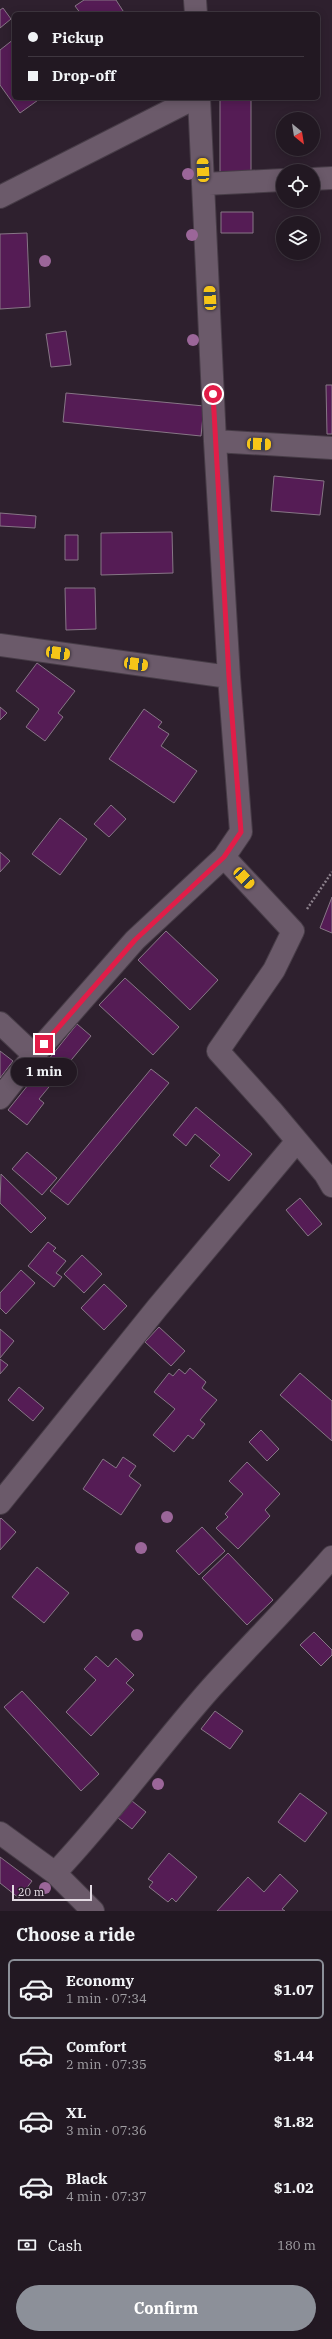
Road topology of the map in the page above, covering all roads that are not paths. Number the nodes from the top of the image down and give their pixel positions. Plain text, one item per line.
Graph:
1 (195, 0) edge
2 (196, 12) edge
3 (191, 100) edge
4 (199, 100) edge
5 (332, 178) edge
6 (320, 179) edge
7 (276, 180) edge
8 (204, 184) junction
9 (0, 197) edge
10 (215, 442) junction
11 (332, 448) edge
12 (0, 645) edge
13 (229, 677) junction
14 (224, 857) junction
15 (0, 1023) edge
16 (34, 1055) junction
17 (0, 1098) edge
18 (297, 1141) junction
19 (332, 1186) edge
20 (0, 1503) edge
21 (332, 1557) edge
22 (0, 1833) edge
23 (55, 1873) junction
24 (93, 1911) edge

1 - 2 street
3 - 9 street
4 - 8 street
5 - 6 street
7 - 8 street
8 - 10 street
10 - 11 street
10 - 13 street
12 - 13 street
13 - 14 street
14 - 16 street
14 - 18 street
15 - 16 street
16 - 17 street
18 - 19 street
18 - 20 street
21 - 23 street
22 - 23 street
23 - 24 street

